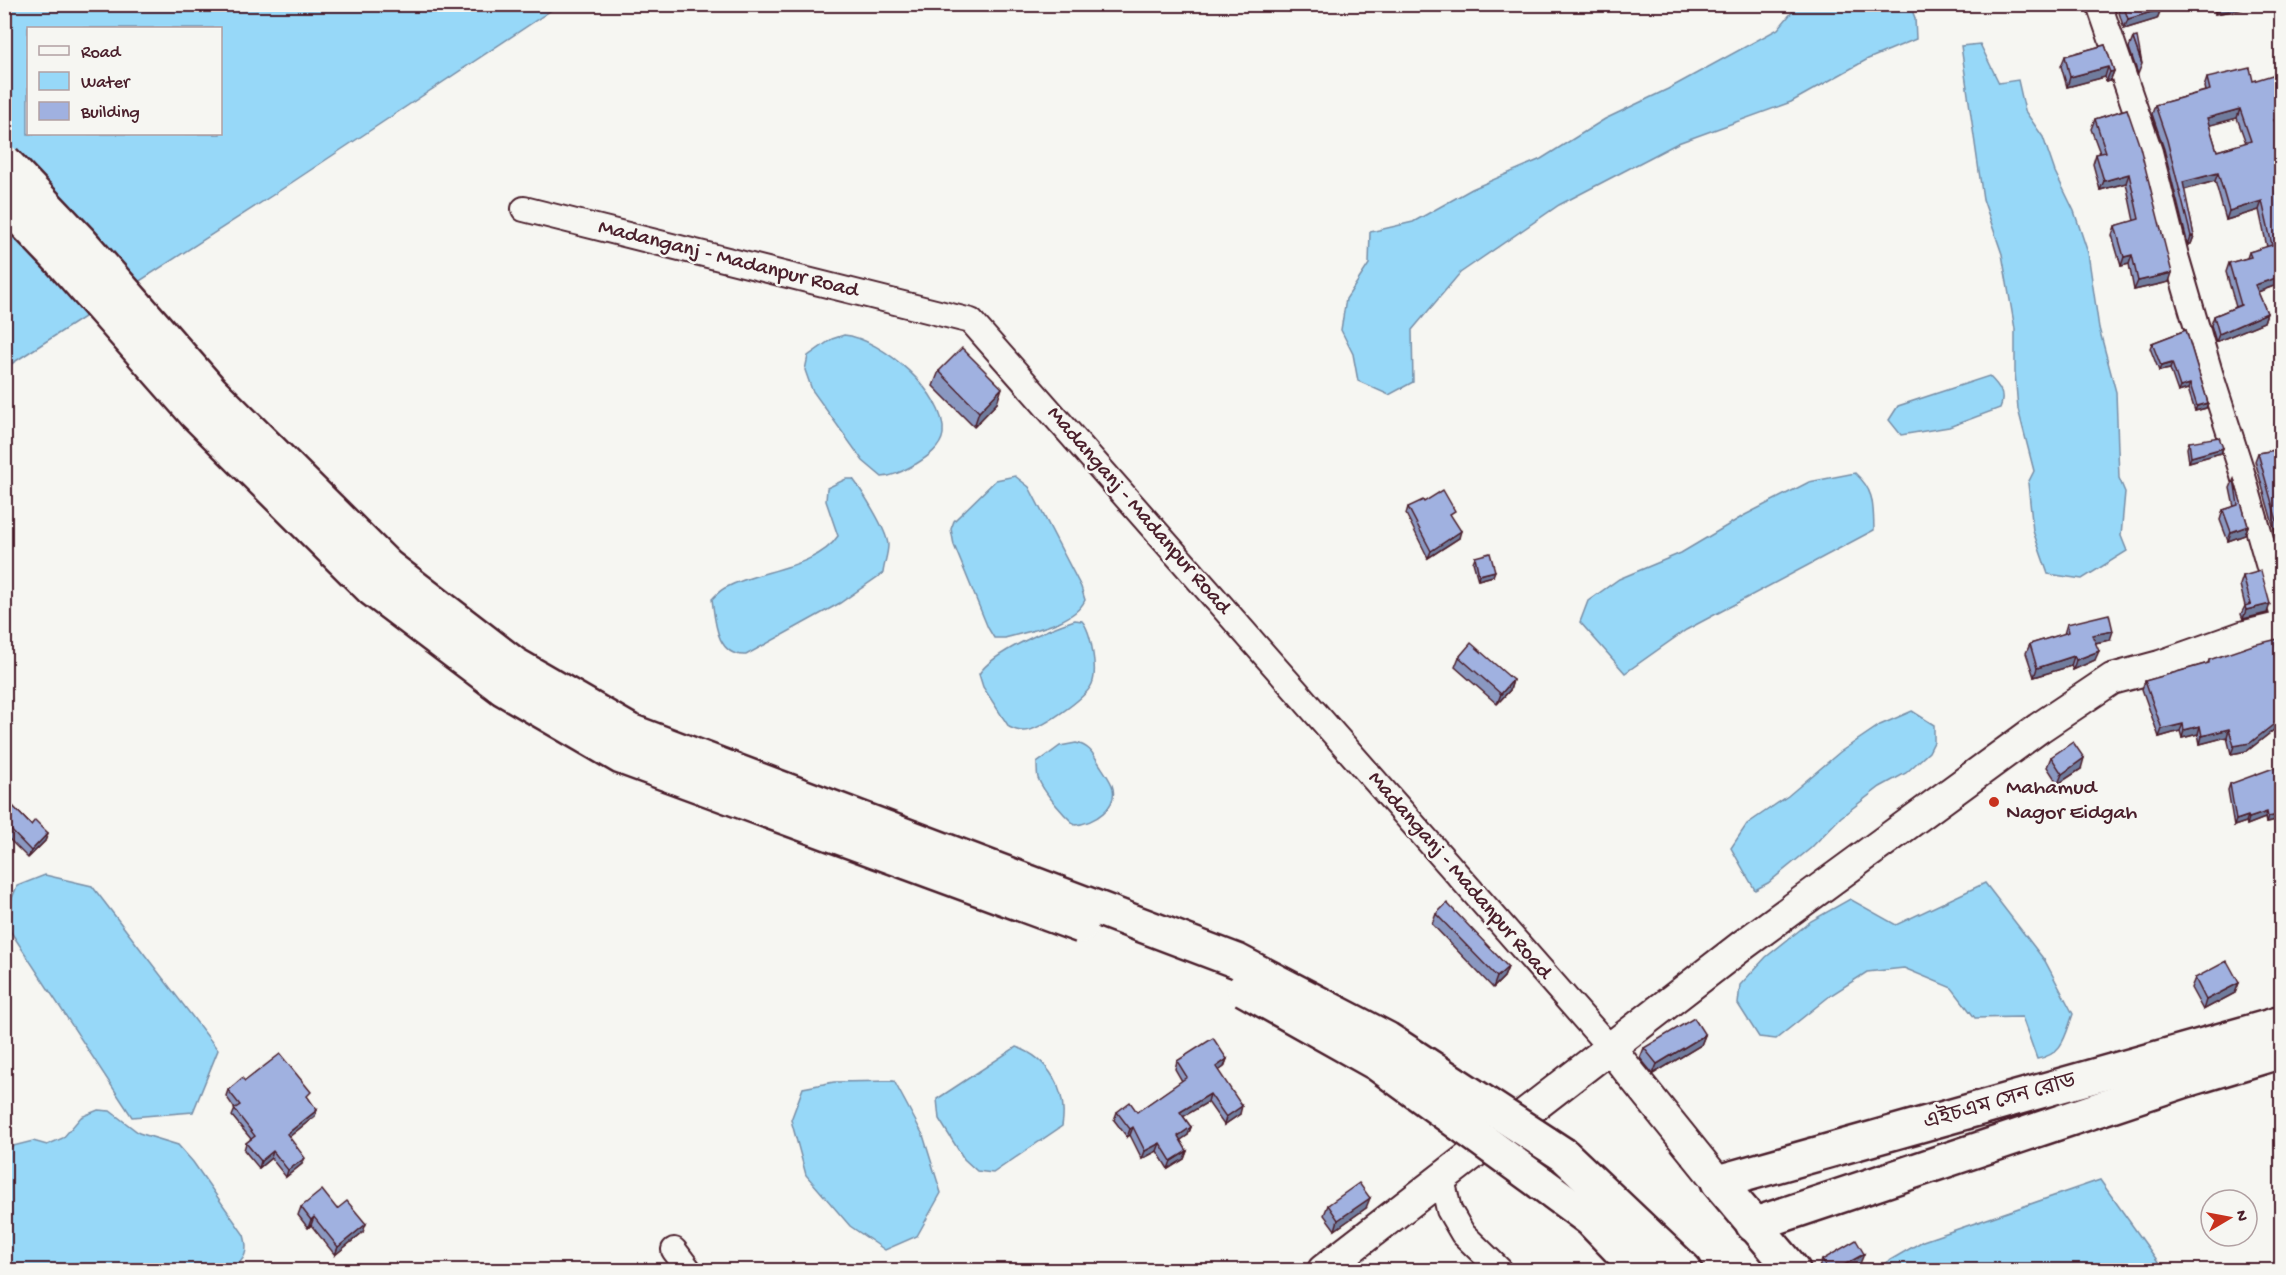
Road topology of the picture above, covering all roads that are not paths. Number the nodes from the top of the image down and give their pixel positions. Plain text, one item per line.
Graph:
1 (2099, 4) edge
2 (4, 161) edge
3 (4, 201) edge
4 (524, 209) dead end
5 (2282, 613) edge
6 (2282, 627) edge
7 (2282, 1023) edge
8 (1610, 1048) junction
9 (2282, 1051) edge
10 (1442, 1179) junction
11 (1718, 1182) junction
12 (1753, 1225) junction
13 (674, 1250) dead end
14 (1683, 1268) edge
15 (689, 1270) edge
16 (1323, 1270) edge
17 (1495, 1270) edge
18 (1639, 1270) edge
19 (1793, 1270) edge

1 - 5 street
2 - 14 main road, bridge
3 - 18 main road, bridge
4 - 8 street, Madanganj - Madanpur Road
6 - 8 street
7 - 11 main road, এইচএম সেন রোড
8 - 10 street
8 - 11 street
9 - 12 main road, এইচএম সেন রোড
10 - 16 street
10 - 17 street
11 - 12 main road
12 - 19 main road
13 - 15 street

